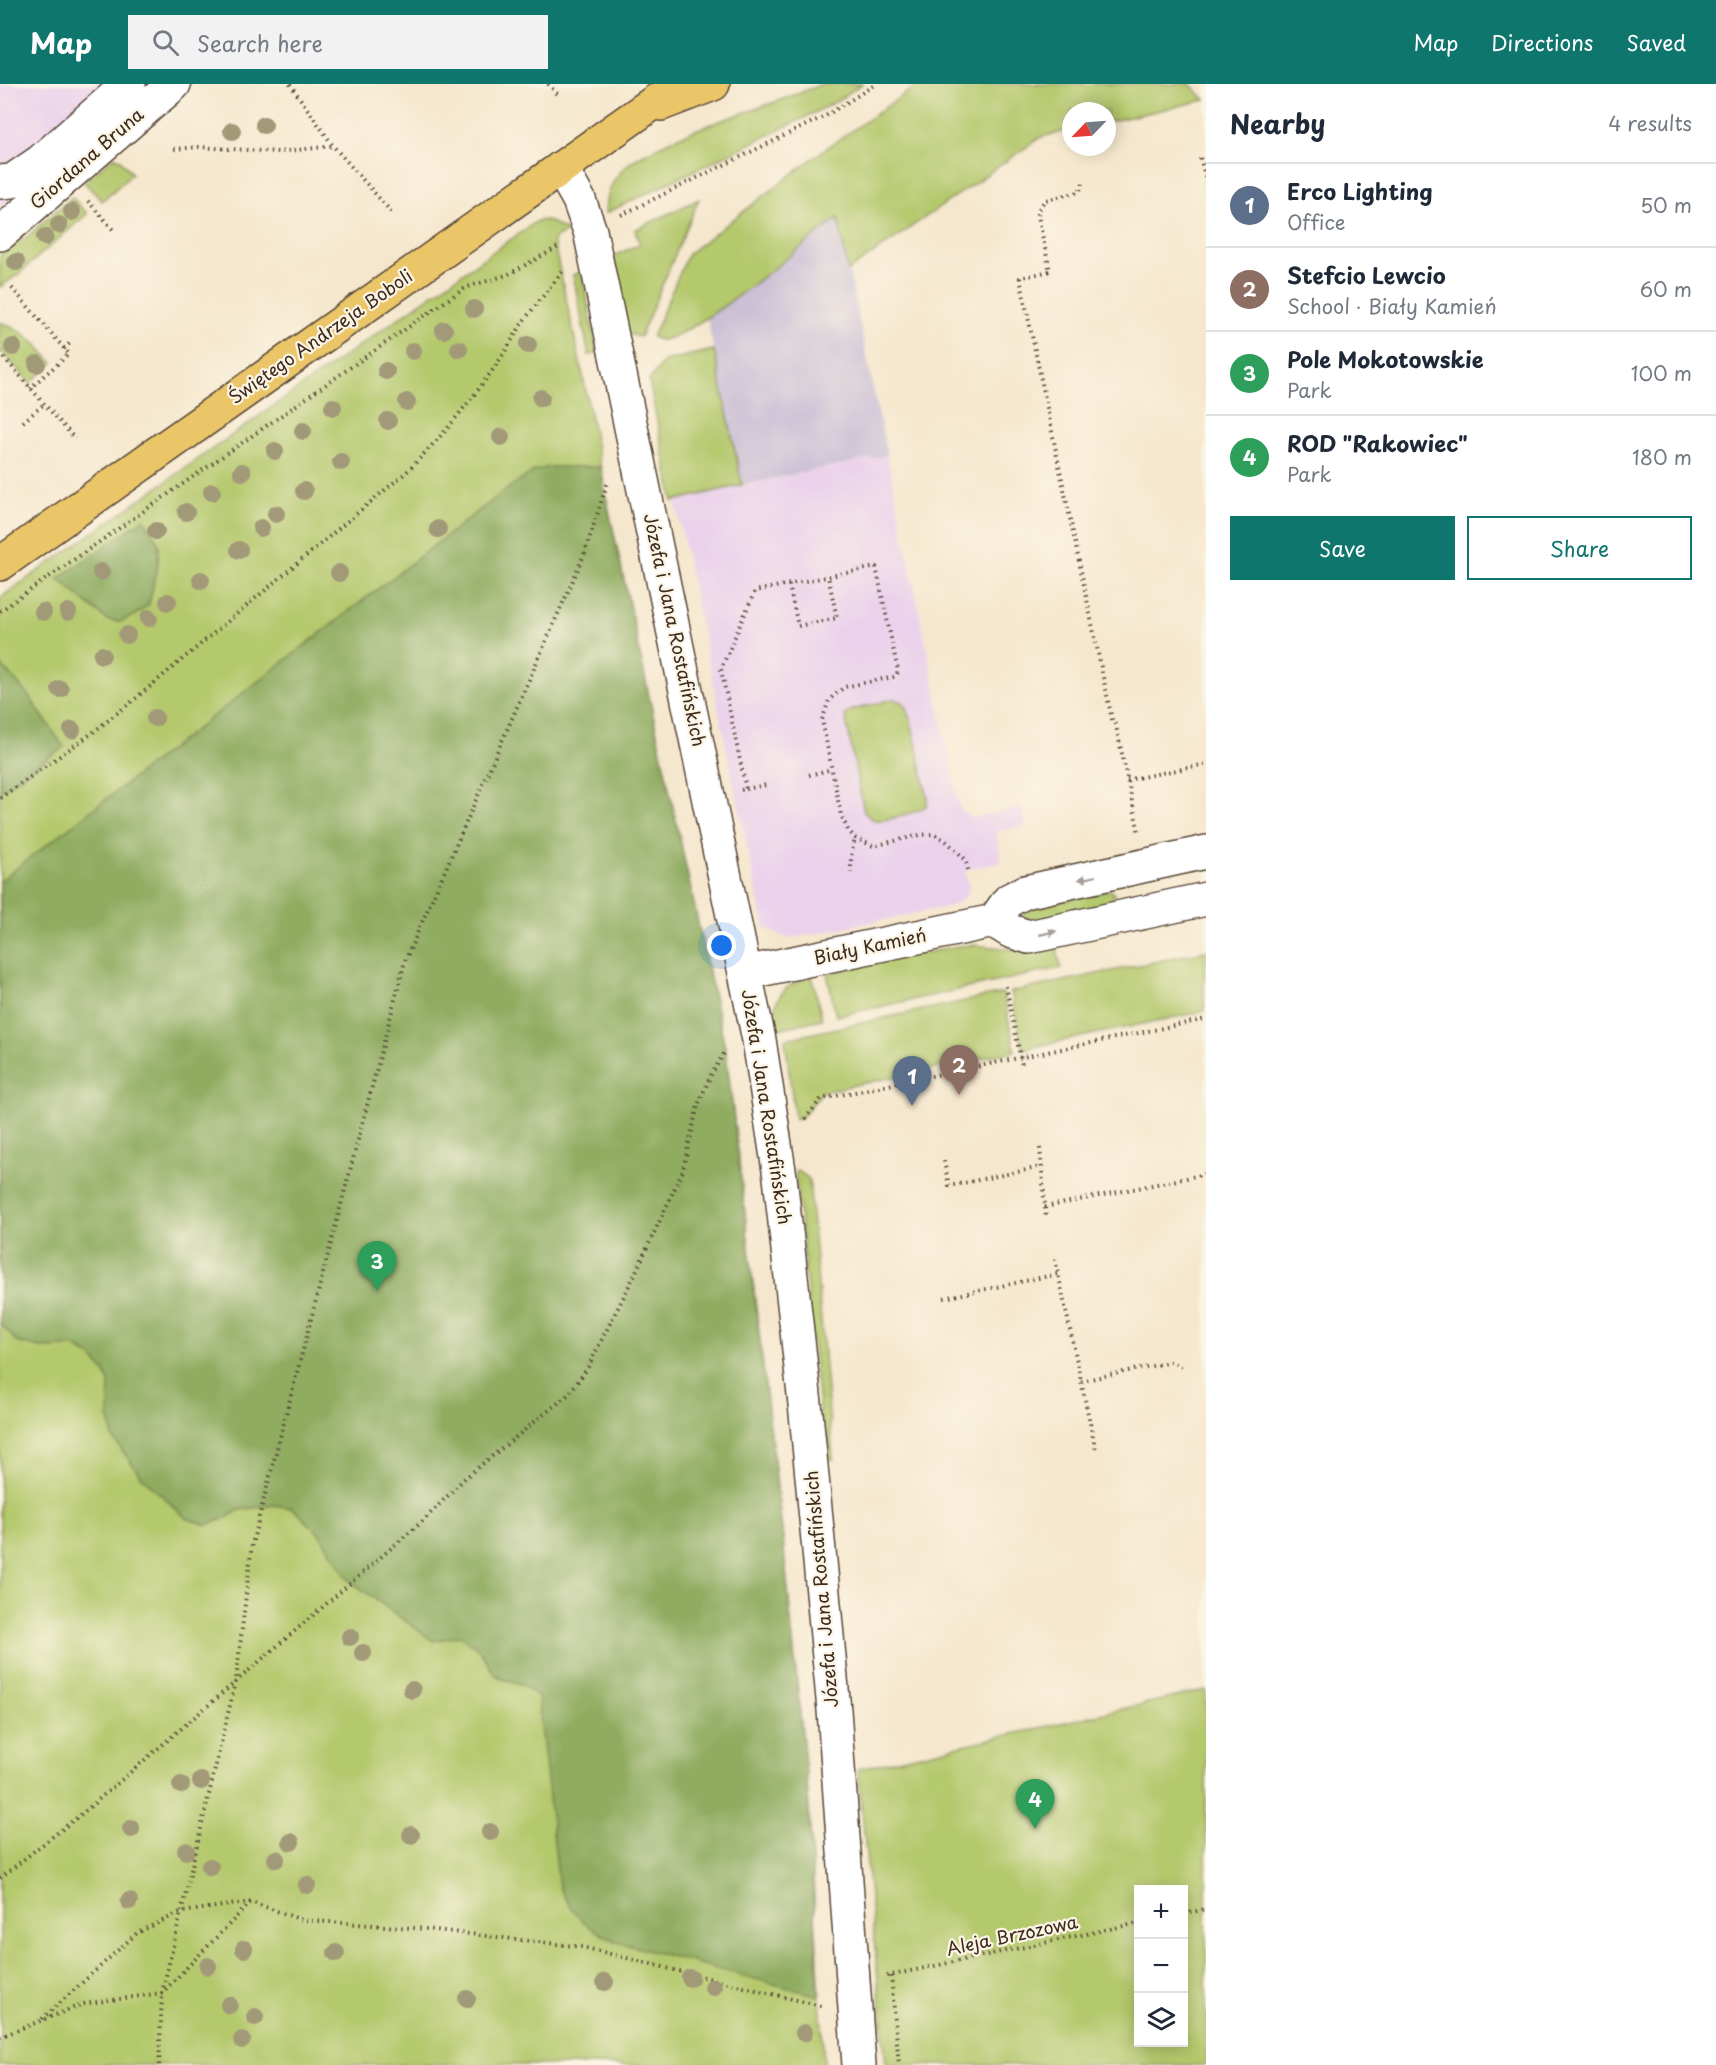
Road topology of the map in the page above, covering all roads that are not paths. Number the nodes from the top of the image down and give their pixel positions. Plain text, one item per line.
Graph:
1 (129, 84) edge
2 (174, 84) edge
3 (680, 84) edge
4 (713, 84) edge
5 (642, 111) junction
6 (561, 168) junction
7 (0, 182) edge
8 (0, 234) edge
9 (0, 564) edge
10 (1206, 852) edge
11 (1122, 871) junction
12 (1206, 899) edge
13 (1132, 915) junction
14 (994, 921) junction
15 (745, 974) junction
16 (859, 2065) edge

1 - 7 street
2 - 8 street, Giordana Bruna
3 - 5 main road, Świętego Andrzeja Boboli
4 - 5 main road, Świętego Andrzeja Boboli
5 - 6 main road, Świętego Andrzeja Boboli
6 - 9 main road, Świętego Andrzeja Boboli
6 - 15 street, Józefa i Jana Rostafińskich
10 - 11 street
11 - 13 street
11 -> 14 street
12 - 13 street
14 -> 13 street
14 - 15 street, Biały Kamień
15 - 16 street, Józefa i Jana Rostafińskich

